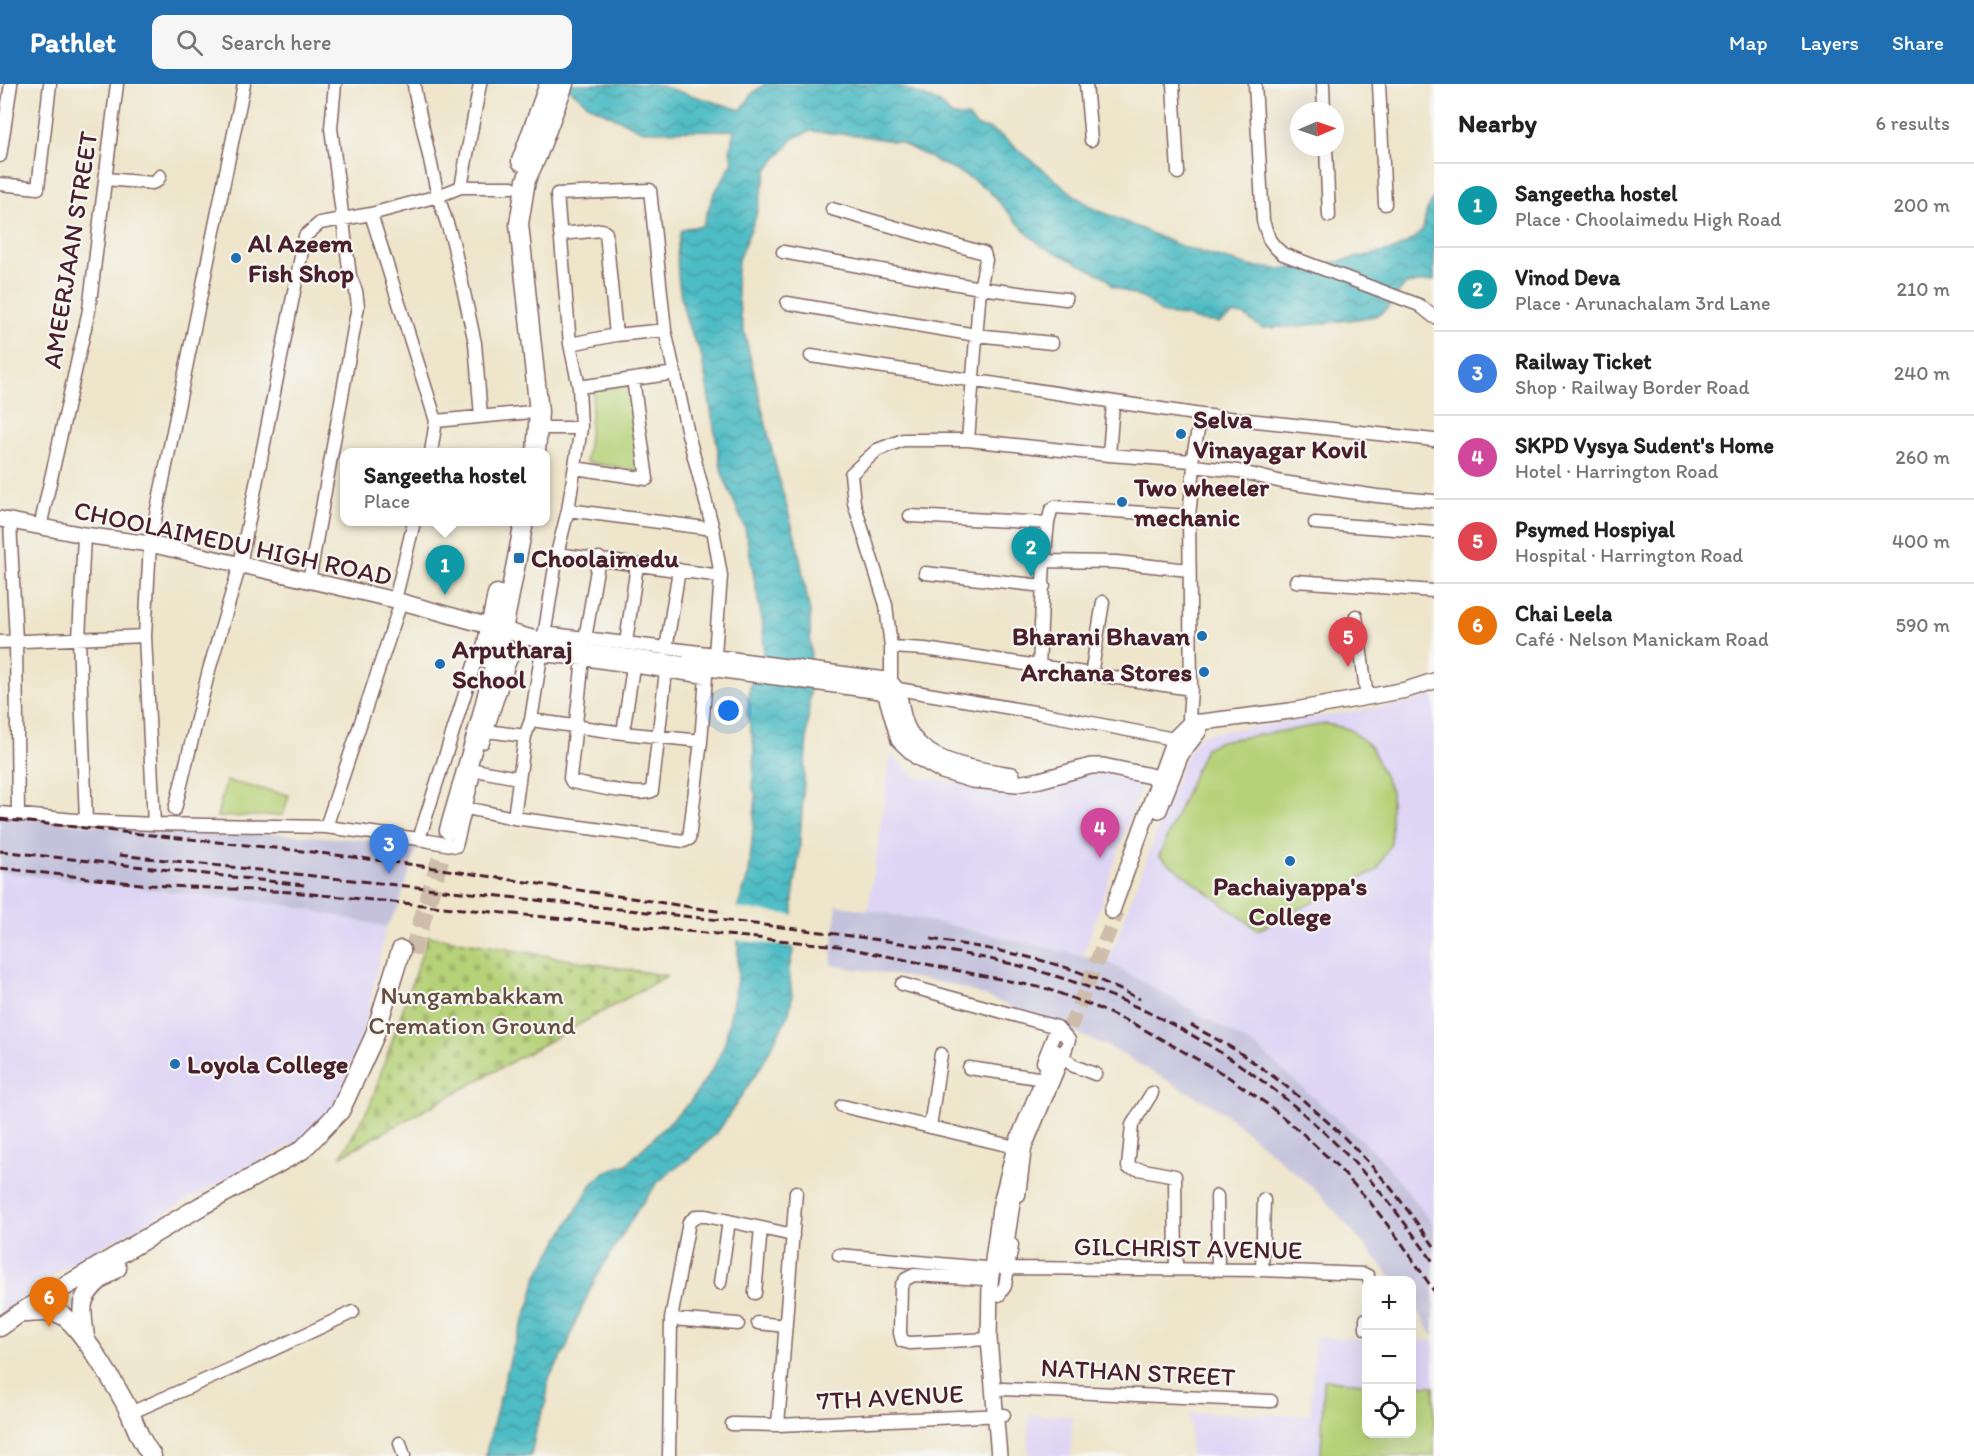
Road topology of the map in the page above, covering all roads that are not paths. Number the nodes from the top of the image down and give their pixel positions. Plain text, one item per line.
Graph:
1 (11, 84) edge
2 (50, 84) edge
3 (117, 84) edge
4 (244, 84) edge
5 (335, 84) edge
6 (414, 84) edge
7 (480, 84) edge
8 (1086, 84) edge
9 (1173, 84) edge
10 (1255, 84) edge
11 (1323, 84) edge
12 (1379, 84) edge
13 (554, 91) edge
14 (1324, 102) edge
15 (1091, 140) dead end
16 (0, 156) edge
17 (1326, 156) edge
18 (1178, 173) dead end
19 (160, 176) dead end
20 (105, 179) junction
21 (0, 184) edge
22 (512, 187) junction
23 (462, 188) junction
24 (438, 196) junction
25 (1385, 204) dead end
26 (832, 209) dead end
27 (370, 214) junction
28 (1329, 216) dead end
29 (341, 219) junction
30 (560, 234) junction
31 (783, 252) dead end
32 (980, 288) junction
33 (1066, 299) dead end
34 (788, 303) dead end
35 (1434, 317) edge
36 (665, 330) junction
37 (616, 335) junction
38 (976, 335) junction
39 (1052, 343) dead end
40 (570, 344) junction
41 (812, 356) dead end
42 (675, 373) junction
43 (633, 379) junction
44 (973, 381) junction
45 (579, 387) junction
46 (1113, 403) junction
47 (1201, 415) junction
48 (481, 416) junction
49 (534, 420) junction
50 (436, 421) junction
51 (581, 428) junction
52 (968, 440) junction
53 (1434, 440) edge
54 (432, 448) edge
55 (526, 448) edge
56 (536, 448) edge
57 (1109, 455) junction
58 (1193, 464) junction
59 (575, 468) junction
60 (1434, 501) edge
61 (568, 510) junction
62 (910, 516) dead end
63 (1189, 516) junction
64 (5, 520) edge
65 (1048, 523) junction
66 (1315, 523) dead end
67 (413, 526) edge
68 (511, 526) edge
69 (523, 526) edge
70 (40, 527) junction
71 (713, 529) junction
72 (1434, 532) edge
73 (84, 535) junction
74 (150, 544) junction
75 (556, 554) junction
76 (599, 558) junction
77 (1044, 561) junction
78 (240, 565) junction
79 (637, 565) junction
80 (679, 570) junction
81 (1188, 570) junction
82 (925, 573) dead end
83 (721, 576) junction
84 (309, 581) junction
85 (1296, 581) dead end
86 (1044, 586) junction
87 (1434, 591) edge
88 (398, 601) junction
89 (1103, 602) dead end
90 (1356, 616) dead end
91 (497, 628) junction
92 (145, 636) junction
93 (527, 637) junction
94 (79, 639) junction
95 (585, 639) junction
96 (16, 641) junction
97 (0, 642) edge
98 (542, 643) junction
99 (626, 643) junction
100 (891, 647) junction
101 (666, 649) junction
102 (486, 650) junction
103 (583, 658) junction
104 (633, 667) junction
105 (1039, 667) junction
106 (666, 671) junction
107 (1091, 675) junction
108 (1434, 681) edge
109 (892, 689) junction
110 (1191, 689) junction
111 (1367, 697) junction
112 (531, 720) junction
113 (1197, 725) junction
114 (574, 726) junction
115 (487, 730) junction
116 (623, 733) junction
117 (525, 736) junction
118 (659, 736) junction
119 (1174, 739) junction
120 (701, 741) junction
121 (475, 770) junction
122 (1160, 775) junction
123 (518, 778) junction
124 (466, 808) junction
125 (175, 809) dead end
126 (0, 813) edge
127 (18, 815) junction
128 (514, 818) junction
129 (86, 821) junction
130 (154, 824) junction
131 (326, 827) junction
132 (419, 839) junction
133 (407, 952) tunnel mouth
134 (902, 984) dead end
135 (1057, 1027) junction
136 (941, 1054) dead end
137 (1063, 1054) junction
138 (969, 1068) dead end
139 (1095, 1074) dead end
140 (1038, 1078) junction
141 (1152, 1093) dead end
142 (842, 1106) dead end
143 (930, 1127) junction
144 (314, 1146) junction
145 (1011, 1146) junction
146 (796, 1191) dead end
147 (1217, 1196) dead end
148 (1264, 1200) dead end
149 (729, 1221) junction
150 (761, 1228) junction
151 (793, 1235) junction
152 (839, 1255) dead end
153 (1176, 1269) junction
154 (1218, 1270) junction
155 (1262, 1270) junction
156 (1368, 1276) edge
157 (995, 1277) junction
158 (720, 1283) dead end
159 (755, 1293) dead end
160 (353, 1312) dead end
161 (20, 1313) junction
162 (671, 1319) junction
163 (758, 1323) dead end
164 (738, 1324) dead end
165 (786, 1326) junction
166 (0, 1327) edge
167 (85, 1338) junction
168 (989, 1339) junction
169 (1003, 1389) junction
170 (1271, 1401) dead end
171 (130, 1413) junction
172 (1000, 1415) junction
173 (732, 1424) dead end
174 (778, 1425) junction
175 (400, 1443) dead end
176 (144, 1452) edge
177 (404, 1456) edge
178 (669, 1456) edge
179 (999, 1456) edge
180 (1007, 1456) edge

1 - 16 street
2 - 21 street
3 - 20 street, AMEERJAAN STREET
4 - 74 street
5 - 29 street
6 - 24 street
7 - 23 street
8 - 15 street
9 - 18 street
10 - 35 street
11 - 14 street
12 - 25 street
13 - 22 main road
13 - 49 main road
17 - 28 street
19 - 20 street
20 - 70 street, AMEERJAAN STREET
22 - 23 street
22 - 49 main road
23 - 24 street
24 - 27 street
24 - 48 street
26 - 32 street
27 - 29 street
27 - 50 street
29 - 78 street
29 - 84 street
30 - 36 street
30 - 37 street
30 - 40 street
31 - 32 street
32 - 33 street
32 - 38 street
34 - 38 street
36 - 37 street
36 - 42 street
37 - 40 street
38 - 39 street
38 - 44 street
40 - 45 street
41 - 44 street
42 - 43 street
42 - 71 street
43 - 45 street
43 - 59 street
44 - 46 street
44 - 52 street
45 - 51 street
46 - 47 street
46 - 57 street
47 - 53 street
47 - 58 street
48 - 49 street
48 - 50 street
49 - 51 street
49 - 55 main road
49 - 56 main road
50 - 54 street
51 - 59 street
52 - 57 street
52 - 100 street
57 - 58 street
58 - 60 street
58 - 63 street
59 - 61 street
61 - 71 street
61 - 75 street
62 - 65 street
63 - 65 street
63 - 81 street
64 - 70 street, CHOOLAIMEDU HIGH ROAD
64 - 96 street
65 - 77 street
66 - 72 street
67 - 88 street
68 - 91 main road
69 - 91 main road
70 - 73 street, CHOOLAIMEDU HIGH ROAD
71 - 83 street
73 - 74 street, CHOOLAIMEDU HIGH ROAD
73 - 94 street
74 - 78 street, CHOOLAIMEDU HIGH ROAD
74 - 92 street
75 - 76 street
75 - 98 street
76 - 79 street
76 - 95 street
77 - 81 street
77 - 86 street
78 - 84 street, CHOOLAIMEDU HIGH ROAD
78 - 125 street
79 - 80 street
79 - 99 street
80 - 83 street
80 - 101 street
81 - 110 street
82 - 86 street
83 - 101 street
84 - 88 street, CHOOLAIMEDU HIGH ROAD
85 - 87 street
86 - 105 street
88 - 91 street, CHOOLAIMEDU HIGH ROAD
88 - 131 street
89 - 107 street
90 - 111 street
91 - 93 street, CHOOLAIMEDU HIGH ROAD
91 - 102 main road
91 - 102 main road
92 - 94 street
92 - 130 street
93 - 98 street, CHOOLAIMEDU HIGH ROAD
93 - 115 street
94 - 96 street
94 - 129 street
95 - 98 street
95 - 99 street
96 - 97 street
96 - 127 street
98 - 103 street
98 - 109 street, CHOOLAIMEDU HIGH ROAD
98 - 112 street
99 - 101 street
100 - 105 street
100 - 109 street
102 - 132 street
103 - 104 street
103 - 114 street
104 - 106 street
104 - 116 street
105 - 107 street
106 - 118 street
106 - 120 street
107 - 110 street
108 - 111 street
109 - 119 street
109 - 122 street
110 - 113 street
111 - 113 street
112 - 114 street
112 - 117 street
113 - 119 street
113 - 122 street
114 - 116 street
114 - 118 street
115 - 117 street
115 - 121 street
116 - 118 street
117 - 123 street
118 - 120 street
119 - 122 street
120 - 128 street
121 - 123 street
121 - 124 street
123 - 128 street
124 - 128 street
124 - 132 street
126 - 127 street
127 - 129 street
129 - 130 street
130 - 131 street
131 - 132 street
133 - 144 main road
134 - 135 street
135 - 137 street
135 - 140 street
136 - 143 street
137 - 139 street
137 - 157 street
138 - 140 street
140 - 145 street
141 - 153 street
142 - 143 street
143 - 145 street
144 - 161 main road
144 - 167 main road
145 - 157 street
146 - 151 street
147 - 154 street
148 - 155 street
149 - 150 street
149 - 158 street
149 - 162 street
150 - 151 street
150 - 159 street
151 - 165 street
152 - 157 street
153 - 154 street, GILCHRIST AVENUE
153 - 157 street, GILCHRIST AVENUE
154 - 155 street, GILCHRIST AVENUE
155 - 156 street, GILCHRIST AVENUE
157 - 168 street
157 - 168 street
157 - 169 street
160 - 171 street
161 - 166 main road
161 - 167 main road
162 - 164 street
162 - 178 street
163 - 165 street
165 - 174 street
167 - 171 main road
168 - 172 street
169 - 170 street, NATHAN STREET
169 - 172 street
171 - 176 main road
172 - 174 street, 7TH AVENUE
172 - 179 street
172 - 180 street
173 - 174 street, 7TH AVENUE
175 - 177 street

